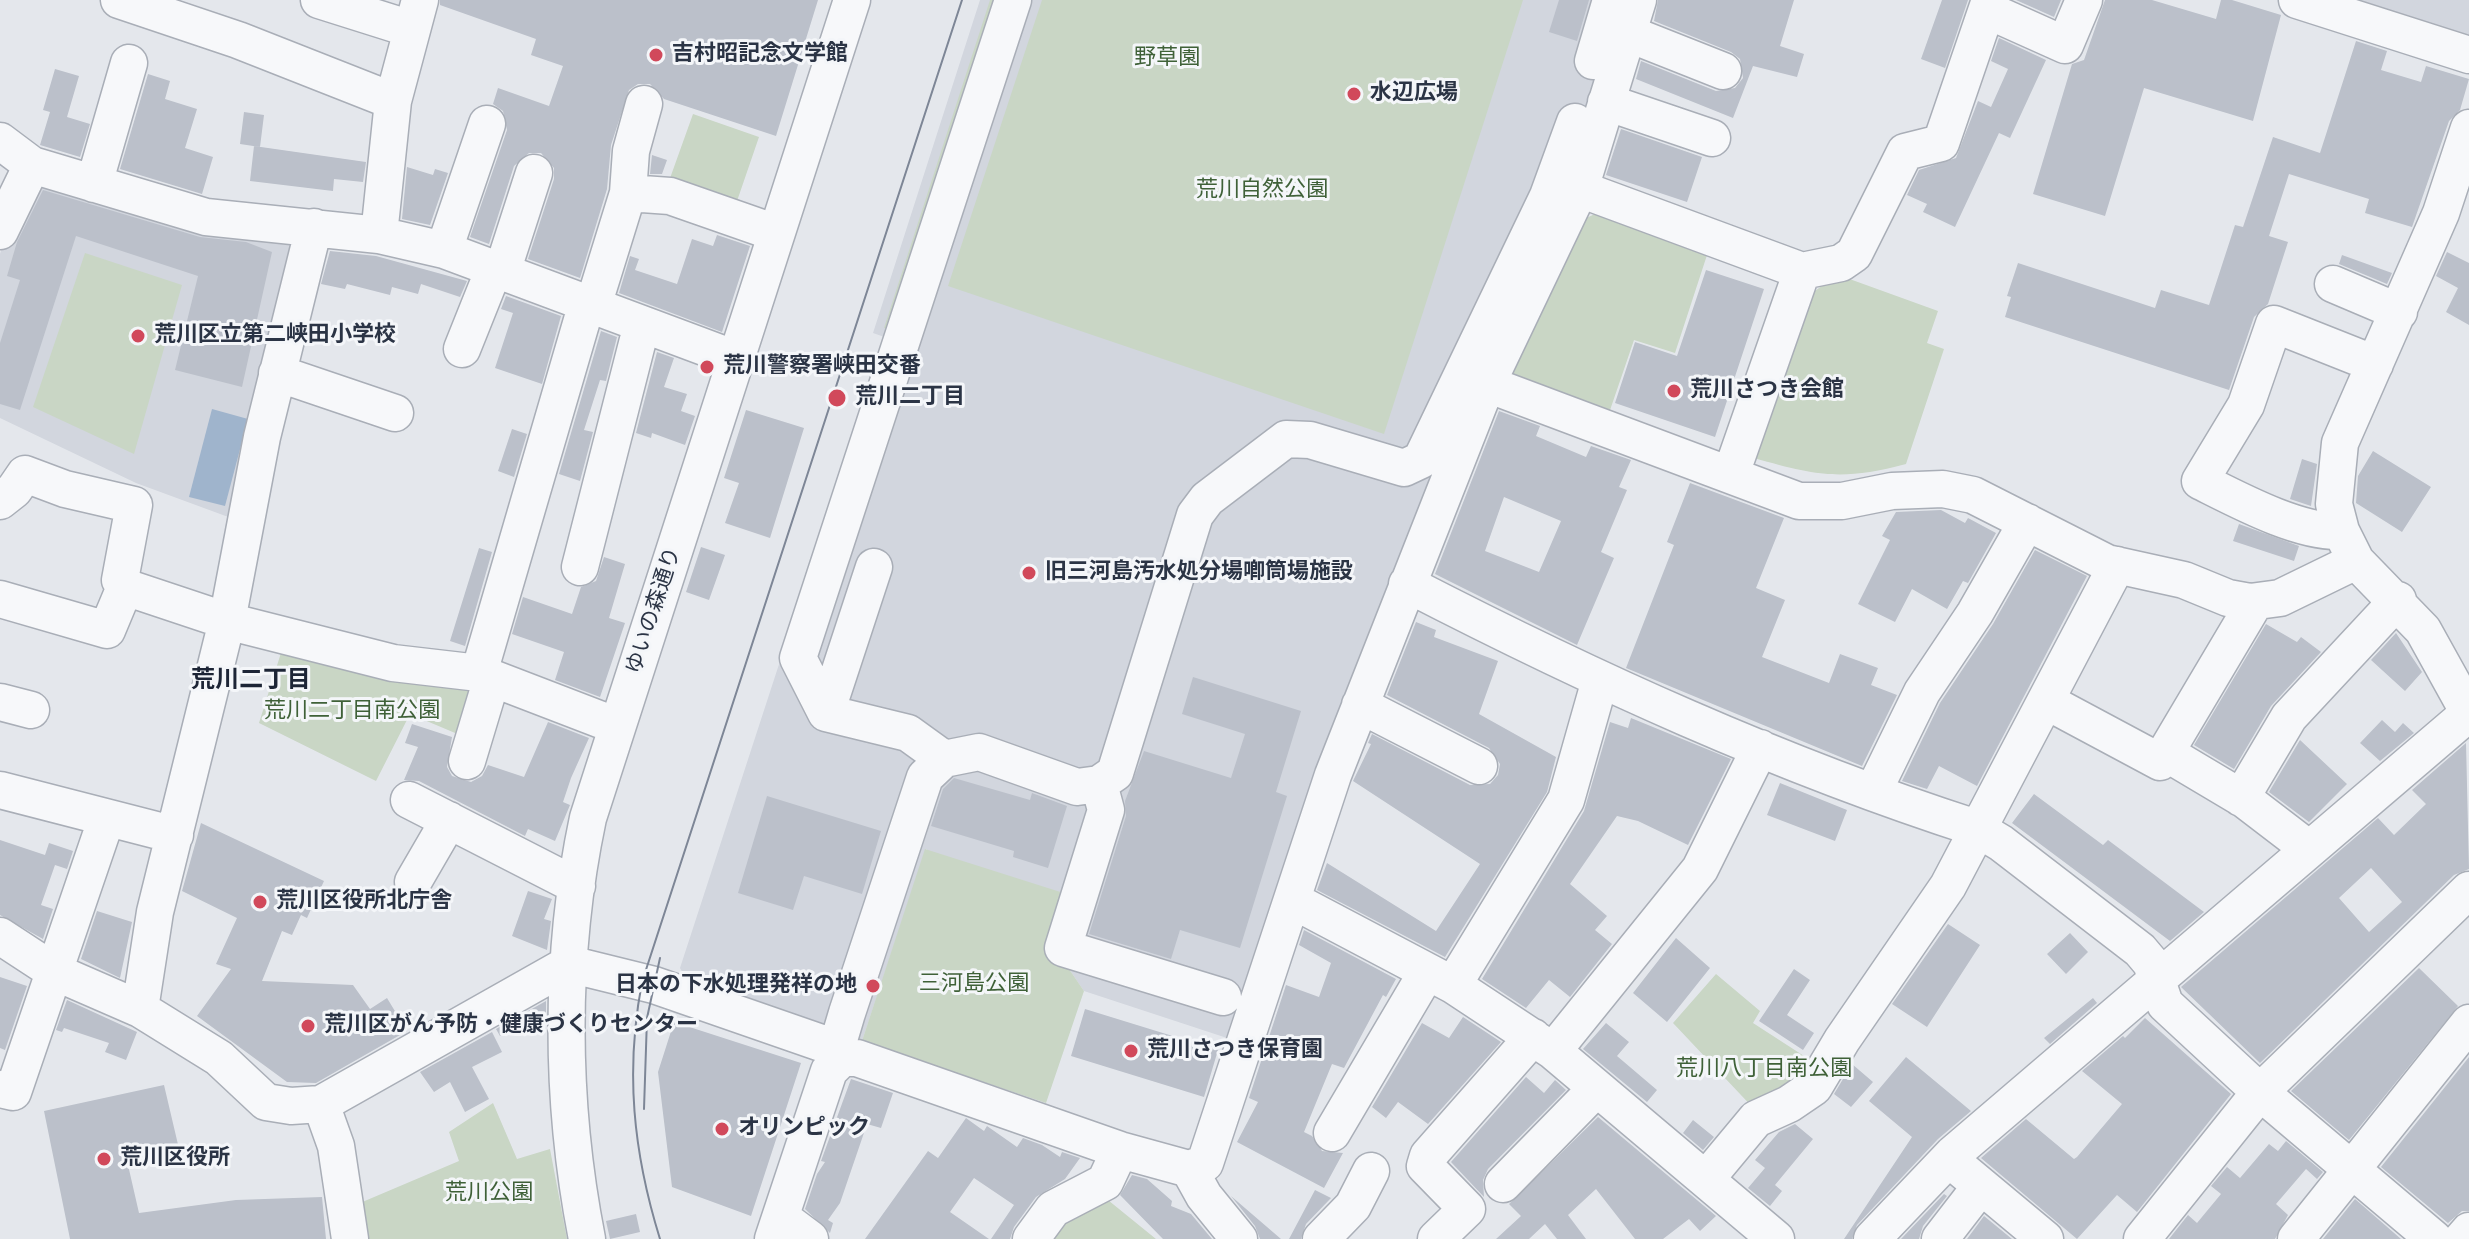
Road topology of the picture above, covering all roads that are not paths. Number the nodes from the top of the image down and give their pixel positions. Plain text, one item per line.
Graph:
1 (119, 0) edge
2 (319, 0) edge
3 (852, 0) edge
4 (1013, 0) edge
5 (1611, 0) edge
6 (2084, 0) edge
7 (2297, 0) edge
8 (1989, 5) edge
9 (415, 15) edge
10 (1632, 16) edge
11 (2469, 55) edge
12 (129, 63) dead end
13 (1723, 71) dead end
14 (393, 101) junction
15 (1606, 102) junction
16 (644, 104) dead end
17 (487, 124) dead end
18 (2469, 128) edge
19 (1712, 138) dead end
20 (0, 141) edge
21 (32, 165) junction
22 (534, 173) dead end
23 (94, 184) junction
24 (1580, 189) junction
25 (628, 193) junction
26 (314, 227) junction
27 (0, 231) edge
28 (776, 233) junction
29 (379, 235) junction
30 (444, 250) junction
31 (498, 270) junction
32 (1802, 271) junction
33 (2333, 284) dead end
34 (590, 305) junction
35 (2399, 312) junction
36 (642, 324) junction
37 (462, 349) dead end
38 (736, 359) junction
39 (2375, 364) junction
40 (277, 373) junction
41 (1487, 384) junction
42 (395, 413) dead end
43 (1731, 474) junction
44 (0, 501) edge
45 (2027, 522) junction
46 (2349, 546) junction
47 (2117, 565) junction
48 (580, 567) dead end
49 (874, 567) dead end
50 (1407, 584) junction
51 (125, 587) junction
52 (0, 599) edge
53 (2398, 600) junction
54 (2255, 602) junction
55 (227, 621) junction
56 (485, 675) junction
57 (1600, 680) junction
58 (1360, 705) junction
59 (2043, 706) junction
60 (826, 713) junction
61 (2469, 713) edge
62 (617, 726) junction
63 (1760, 748) junction
64 (2166, 753) junction
65 (944, 759) junction
66 (467, 761) dead end
67 (1479, 766) dead end
68 (1099, 784) junction
69 (0, 790) edge
70 (1873, 792) junction
71 (2241, 798) junction
72 (409, 800) dead end
73 (106, 820) junction
74 (449, 820) junction
75 (1976, 828) junction
76 (175, 835) junction
77 (2309, 849) junction
78 (413, 882) dead end
79 (577, 886) junction
80 (2469, 890) edge
81 (1292, 900) junction
82 (0, 936) edge
83 (569, 964) junction
84 (55, 972) junction
85 (1440, 978) junction
86 (2156, 982) junction
87 (1223, 997) dead end
88 (140, 1009) junction
89 (1543, 1044) junction
90 (2462, 1047) edge
91 (842, 1058) junction
92 (1597, 1088) junction
93 (0, 1089) edge
94 (2260, 1092) junction
95 (321, 1104) junction
96 (1332, 1133) dead end
97 (1120, 1150) junction
98 (1949, 1159) junction
99 (1189, 1169) junction
100 (2352, 1169) junction
101 (1371, 1171) dead end
102 (1706, 1179) junction
103 (1503, 1184) dead end
104 (1981, 1186) junction
105 (2469, 1231) edge
106 (787, 1233) edge
107 (1046, 1233) edge
108 (350, 1239) edge
109 (587, 1239) edge
110 (1239, 1239) edge
111 (1321, 1239) edge
112 (1436, 1239) edge
113 (1776, 1239) edge
114 (1872, 1239) edge
115 (1940, 1239) edge
116 (2045, 1239) edge
117 (2142, 1239) edge
118 (2296, 1239) edge
119 (2434, 1239) edge
120 (2462, 1239) edge

1 - 14 street
2 - 9 street
3 - 28 street, ゆいの森通り
4 - 60 street
5 - 68 street
6 - 8 street
7 - 11 street
8 - 32 street
9 - 14 street
10 - 13 street
10 - 15 street
12 - 23 street
14 - 29 street
15 - 19 street
15 - 24 street
16 - 25 street
17 - 30 street
18 - 35 street
20 - 21 street
21 - 23 street
21 - 27 street
22 - 31 street
23 - 26 street
24 - 32 street
24 - 41 street
25 - 28 street
25 - 34 street
26 - 29 street
26 - 40 street
28 - 38 street, ゆいの森通り
29 - 30 street
30 - 31 street
31 - 34 street
31 - 37 street
32 - 43 street
33 - 35 street
34 - 36 street
34 - 56 street
35 - 39 street
36 - 38 street
36 - 48 street
38 - 62 street, ゆいの森通り
39 - 46 street
39 - 46 street
40 - 42 street
40 - 55 street
41 - 43 street
41 - 50 street
43 - 45 street
44 - 51 street
45 - 47 street
45 - 70 street
46 - 53 street
46 - 54 street
47 - 54 street
47 - 59 street
49 - 60 street
50 - 57 street
50 - 58 street
51 - 52 street
51 - 55 street
53 - 61 street
53 - 71 street
54 - 64 street
55 - 56 street
55 - 76 street
56 - 62 street
56 - 66 street
57 - 63 street
57 - 85 street
58 - 67 street
58 - 81 street
59 - 64 street
59 - 75 street
60 - 65 street
61 - 77 street
62 - 79 street, ゆいの森通り
63 - 70 street
63 - 89 street
64 - 71 street
65 - 68 street
65 - 91 street
68 - 87 street
69 - 73 street
70 - 75 street
71 - 77 street
72 - 74 street
73 - 76 street
73 - 84 street
74 - 78 street
74 - 79 street
75 - 86 street
75 - 102 street
76 - 88 street
77 - 86 street
79 - 83 street, ゆいの森通り
80 - 94 street
81 - 85 street
81 - 99 street
82 - 84 street
83 - 91 street
83 - 95 street
83 - 109 street, ゆいの森通り
84 - 88 street
84 - 93 street
85 - 89 street
85 - 96 street
86 - 94 street
86 - 98 street
88 - 95 street
89 - 92 street
89 - 112 street
90 - 100 street
91 - 97 street
91 - 106 street
92 - 102 street
92 - 103 street
94 - 100 street
94 - 117 street
95 - 108 street
97 - 99 street
97 - 107 street
98 - 104 street
98 - 114 street
99 - 110 street
100 - 118 street
100 - 119 street
101 - 111 street
102 - 113 street
104 - 115 street
104 - 116 street
105 - 120 street

